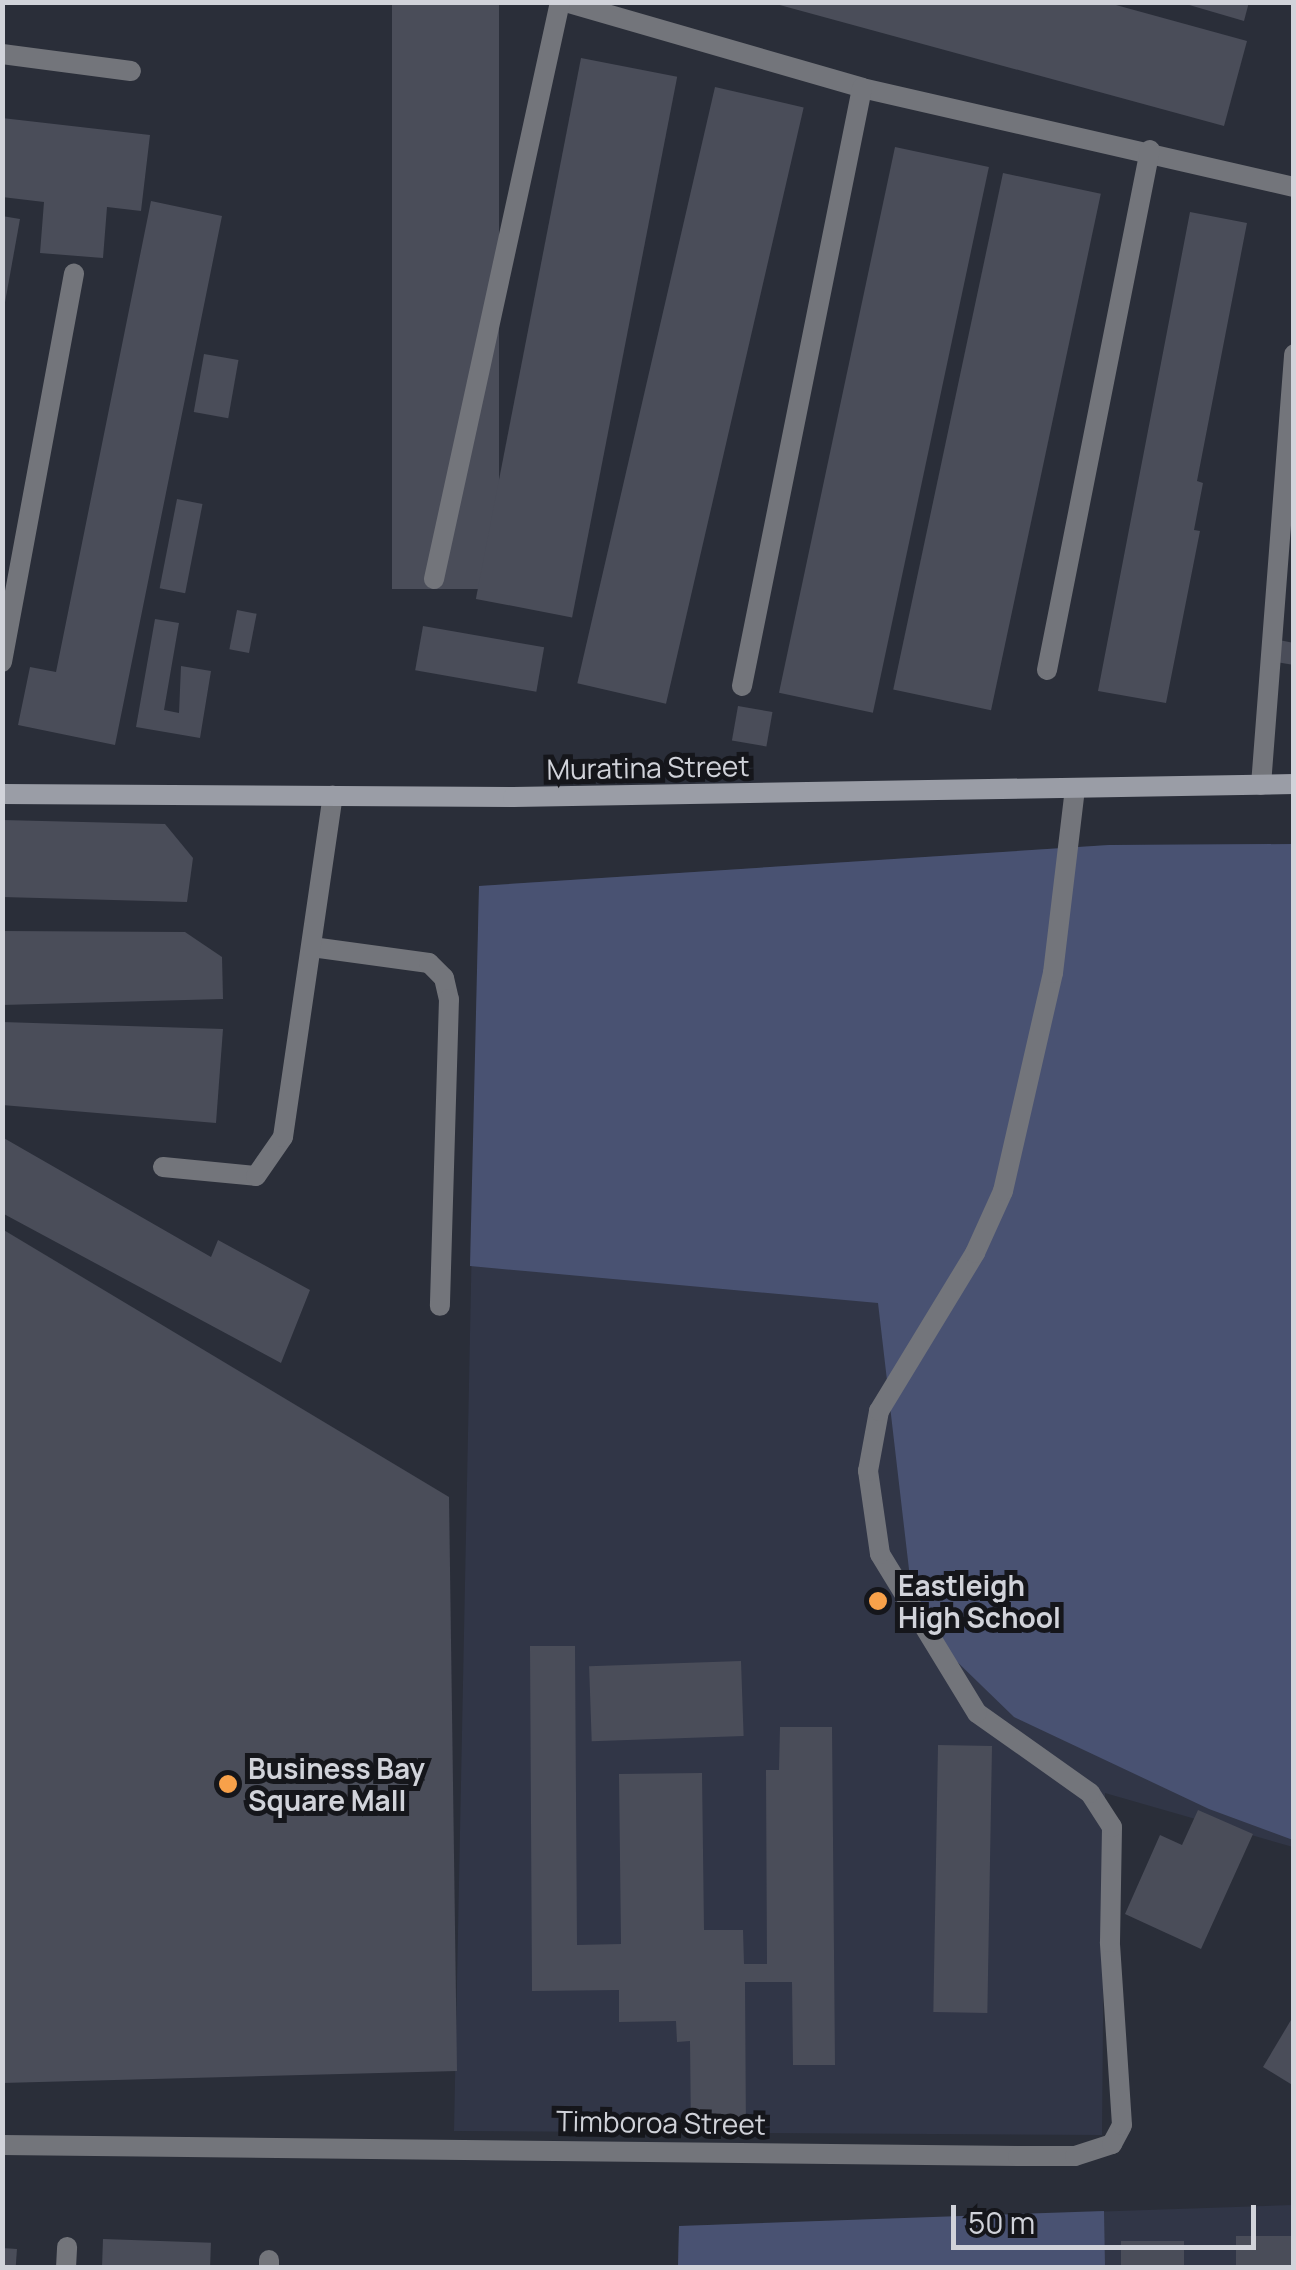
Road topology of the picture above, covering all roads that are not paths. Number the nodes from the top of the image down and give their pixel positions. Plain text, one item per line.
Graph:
1 (563, 2) edge
2 (2, 54) edge
3 (130, 71) dead end
4 (862, 88) junction
5 (1150, 150) junction
6 (1294, 187) edge
7 (74, 274) dead end
8 (1294, 354) edge
9 (434, 579) dead end
10 (2, 662) edge
11 (1047, 670) dead end
12 (742, 686) dead end
13 (1261, 784) junction
14 (1294, 784) edge
15 (1074, 788) junction
16 (2, 794) edge
17 (333, 796) junction
18 (312, 946) junction
19 (163, 1168) dead end
20 (440, 1306) dead end
21 (2, 2146) edge

1 - 4 street
1 - 9 street
2 - 3 street
4 - 5 street
4 - 12 street
5 - 6 street
5 - 11 street
7 - 10 street
8 - 13 street
13 - 14 main road, Muratina Street
13 - 15 main road, Muratina Street
15 - 17 main road, Muratina Street
15 - 21 street, Timboroa Street
16 - 17 main road, Muratina Street
17 - 18 street
18 - 19 street
18 - 20 street

